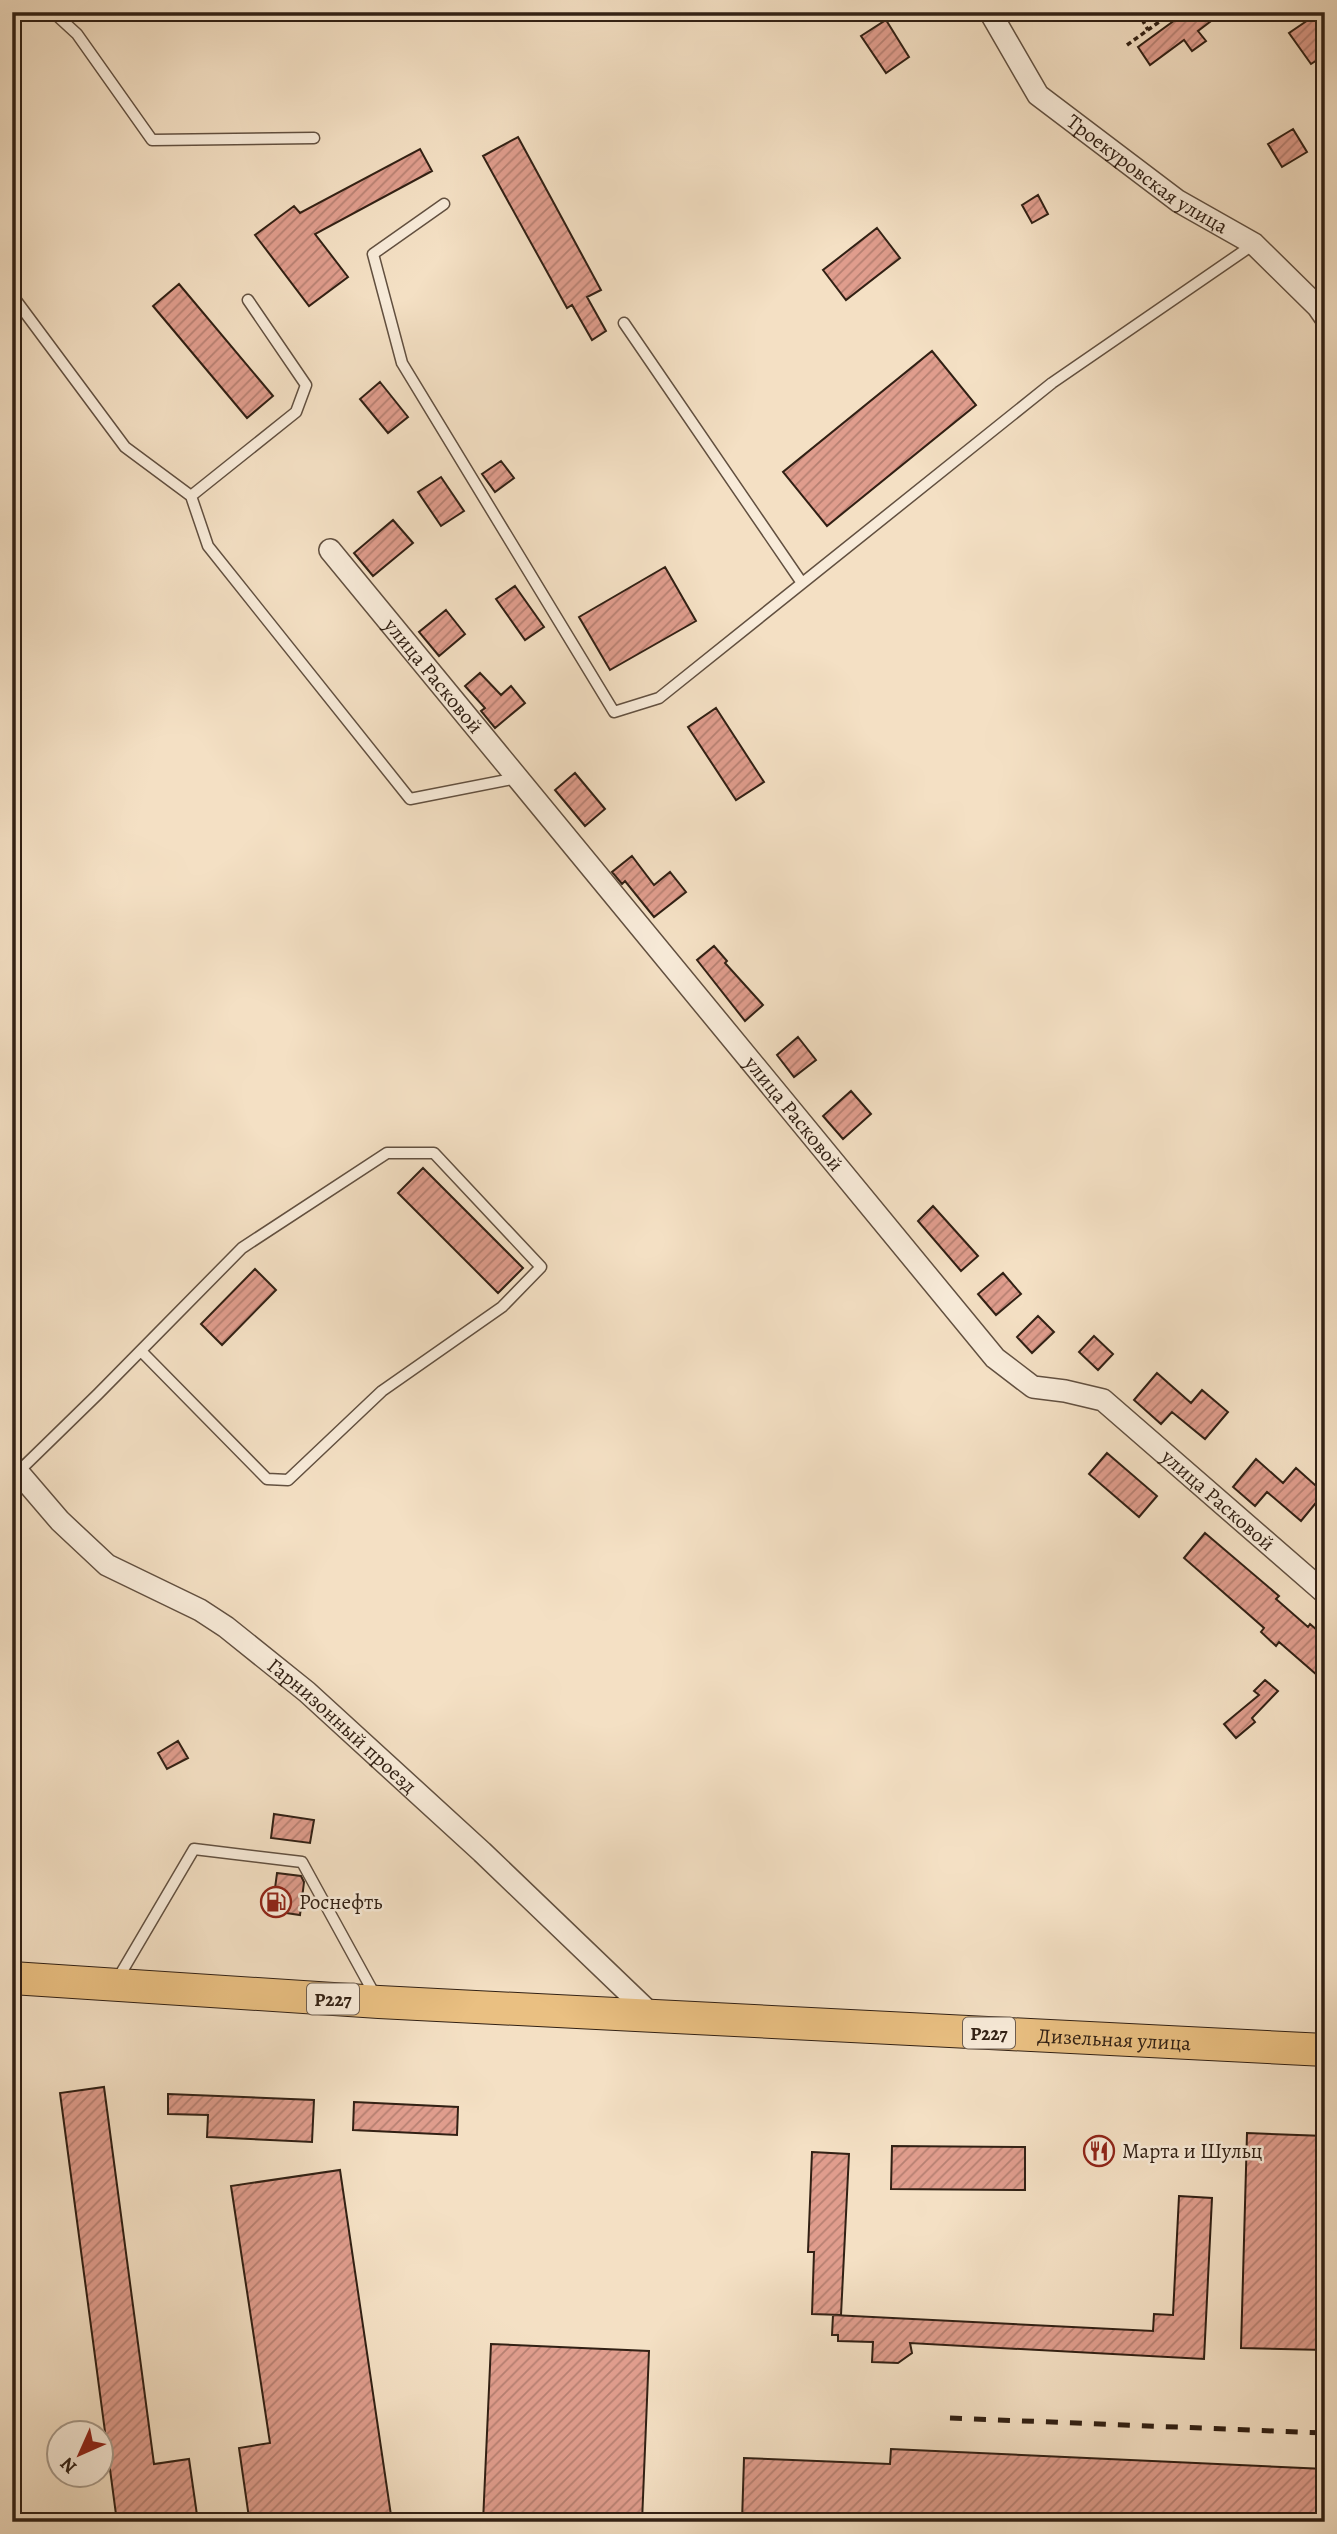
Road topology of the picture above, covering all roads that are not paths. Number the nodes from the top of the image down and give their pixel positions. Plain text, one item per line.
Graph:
1 (53, 12) edge
2 (990, 12) edge
3 (314, 138) dead end
4 (444, 204) dead end
5 (1254, 244) junction
6 (12, 295) edge
7 (248, 300) dead end
8 (1325, 317) edge
9 (624, 323) dead end
10 (191, 496) junction
11 (330, 550) dead end
12 (802, 583) junction
13 (517, 778) junction
14 (141, 1351) junction
15 (15, 1468) edge
16 (1325, 1593) edge
17 (12, 1978) edge
18 (114, 1986) junction
19 (379, 2002) junction
20 (653, 2016) junction
21 (1325, 2050) edge

1 - 3 lane
2 - 5 street, Троекуровская улица
4 - 12 lane
5 - 8 street, Троекуровская улица
5 - 12 lane
6 - 10 lane
7 - 10 lane
9 - 12 lane
10 - 13 lane
11 - 13 street, улица Расковой
13 - 16 street, улица Расковой
14 - 14 lane
14 - 15 lane
15 - 20 street, Гарнизонный проезд
17 - 18 main road, Р227
18 - 19 main road, Р227
18 - 19 lane
19 - 20 main road, Р227
20 - 21 main road, Дизельная улица / Р227

